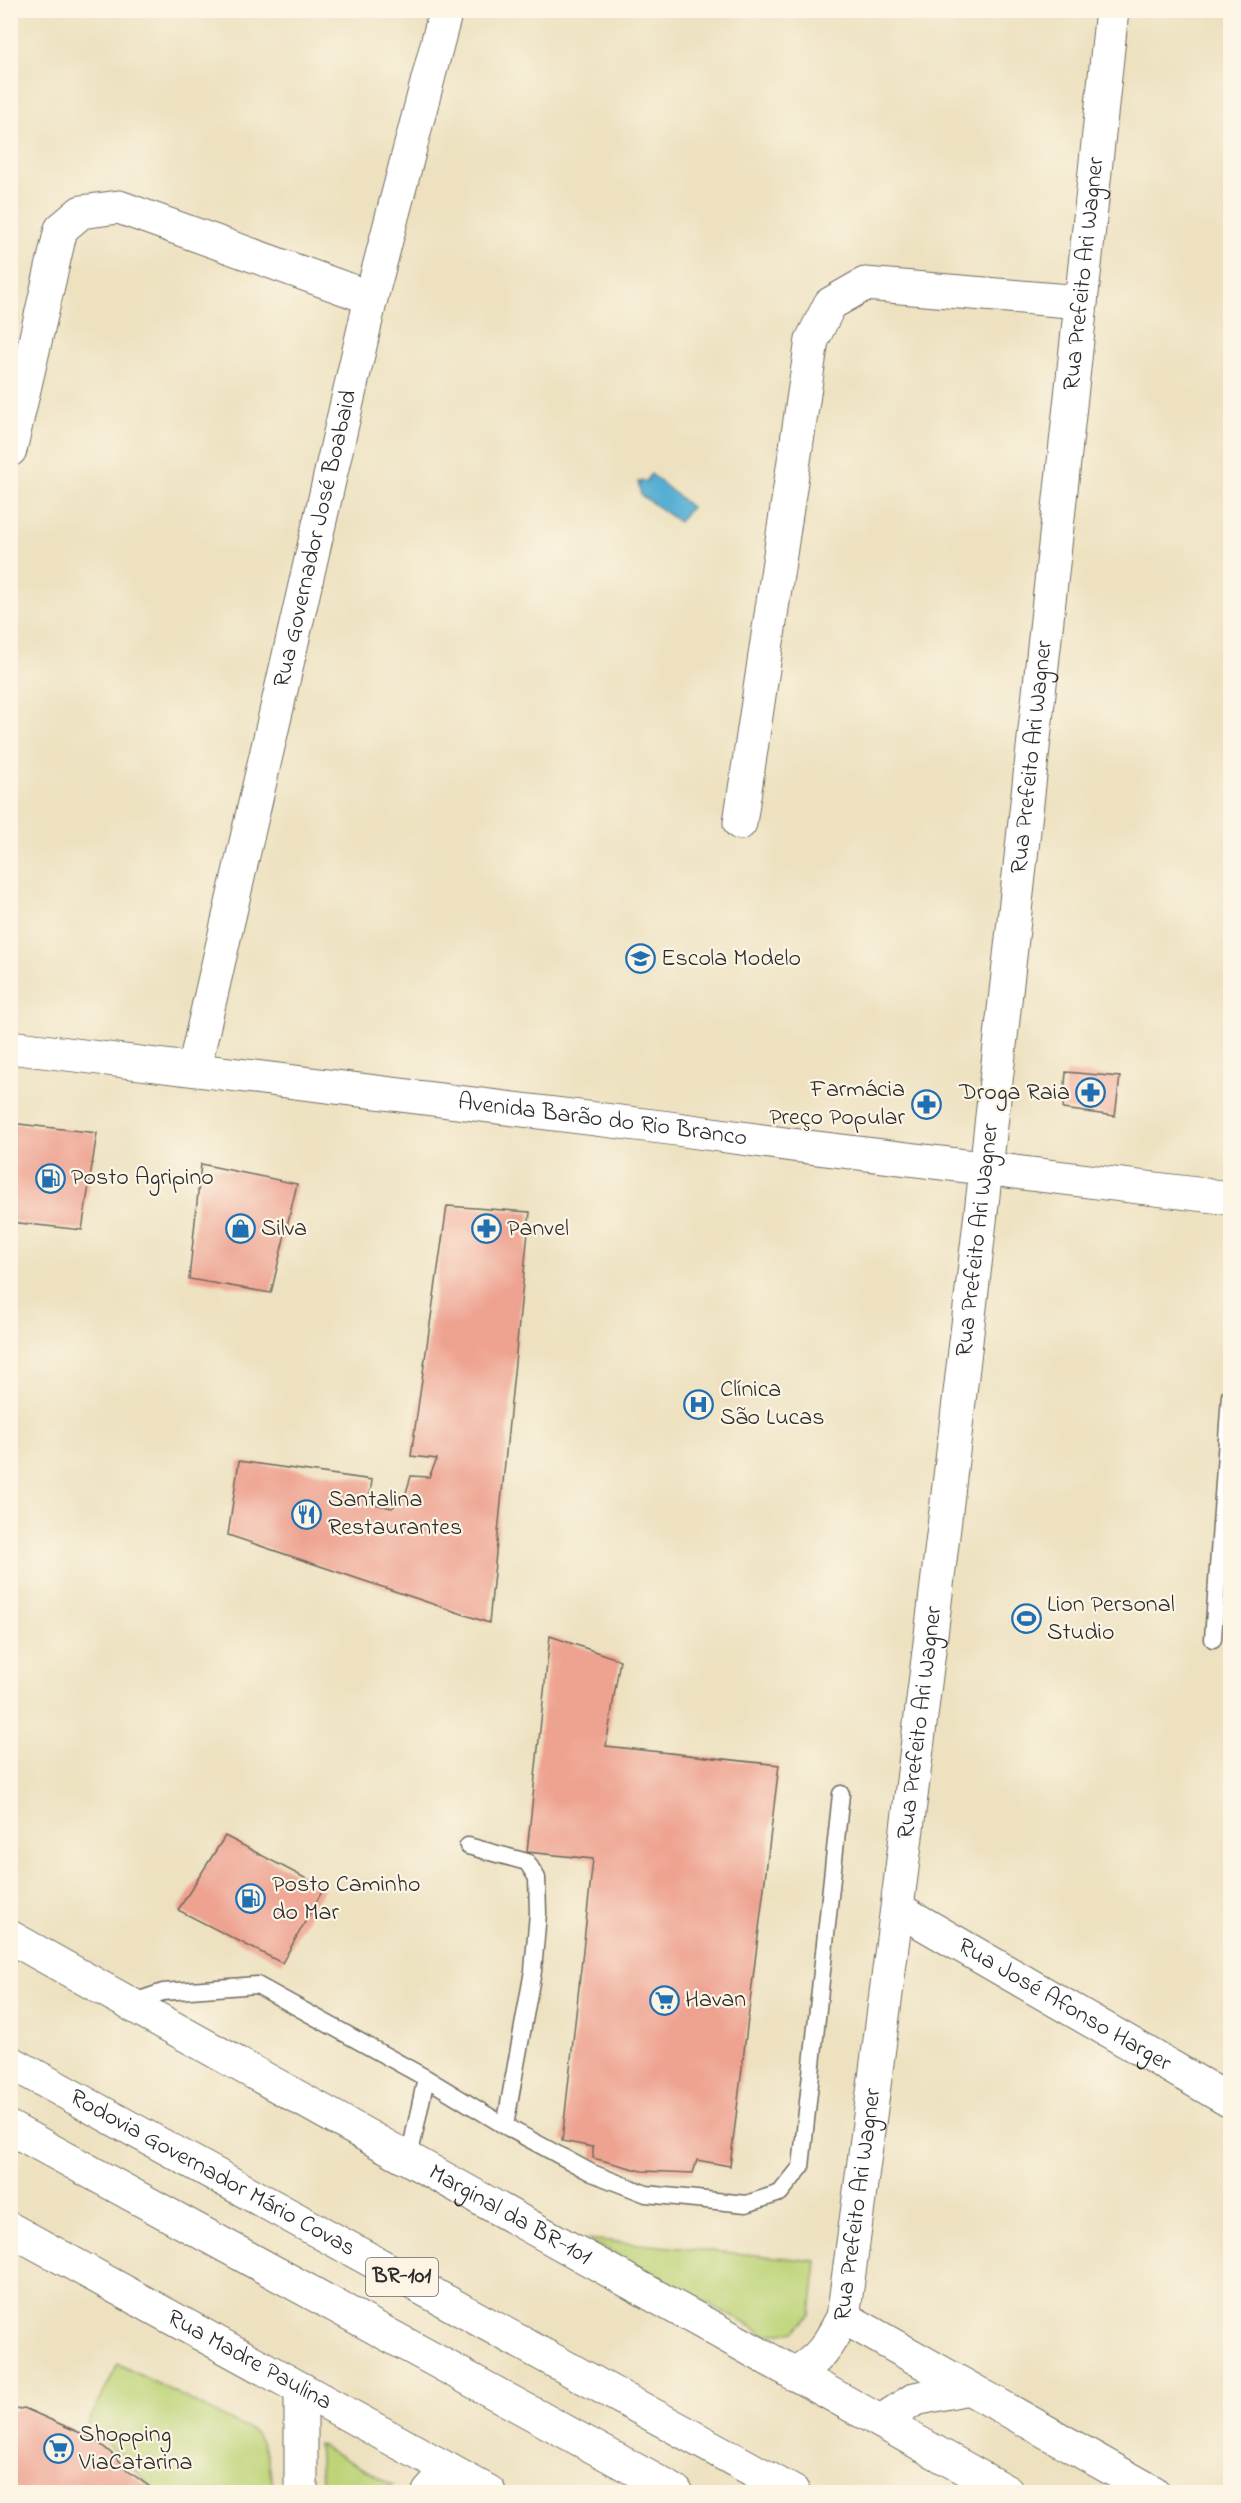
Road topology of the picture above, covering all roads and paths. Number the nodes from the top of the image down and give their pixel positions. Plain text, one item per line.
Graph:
1 (446, 10) edge
2 (1112, 10) edge
3 (371, 298) junction
4 (1081, 302) junction
5 (10, 450) edge
6 (740, 823) dead end
7 (10, 1047) edge
8 (194, 1069) junction
9 (984, 1167) junction
10 (1230, 1198) edge
11 (1230, 1396) edge
12 (1212, 1639) dead end
13 (841, 1794) dead end
14 (468, 1846) dead end
15 (898, 1909) junction
16 (10, 1937) edge
17 (130, 2003) junction
18 (10, 2062) edge
19 (426, 2078) junction
20 (1230, 2101) edge
21 (505, 2126) junction
22 (10, 2128) edge
23 (409, 2158) junction
24 (10, 2229) edge
25 (843, 2317) junction
26 (794, 2374) junction
27 (968, 2388) junction
28 (301, 2389) junction
29 (535, 2414) junction
30 (881, 2421) junction
31 (439, 2481) edge
32 (301, 2493) edge
33 (489, 2493) edge
34 (642, 2493) edge
35 (676, 2493) edge
36 (793, 2493) edge
37 (1007, 2493) edge
38 (1153, 2493) edge

1 - 3 main road, Rua Governador José Boabaid
2 - 4 main road, Rua Prefeito Ari Wagner
3 - 5 main road
3 - 8 main road, Rua Governador José Boabaid
4 - 6 main road
4 - 9 main road, Rua Prefeito Ari Wagner
7 - 8 main road, Avenida Barão do Rio Branco
8 - 9 main road, Avenida Barão do Rio Branco
9 - 10 main road, Avenida Barão do Rio Branco
9 - 15 main road, Rua Prefeito Ari Wagner
11 - 12 lane
13 - 21 lane
14 - 21 lane
15 - 20 main road, Rua José Afonso Harger
15 - 25 main road, Rua Prefeito Ari Wagner
16 - 17 main road, Marginal da BR-101
17 - 19 lane
17 - 23 main road, Marginal da BR-101
18 - 36 main road, Rodovia Governador Mário Covas / BR-101
19 - 21 lane
19 - 23 lane
22 - 29 main road, BR-101
23 - 26 main road, Marginal da BR-101
24 - 28 main road, Rua Madre Paulina
25 - 26 main road, Rua Prefeito Ari Wagner
25 - 27 main road
26 - 30 main road, Marginal da BR-101
27 - 30 main road
27 - 38 main road
28 - 31 main road, Rua Madre Paulina
28 - 32 main road
29 - 34 main road
29 - 35 main road, BR-101
30 - 37 main road, Marginal da BR-101
31 - 33 main road, Rua Madre Paulina

